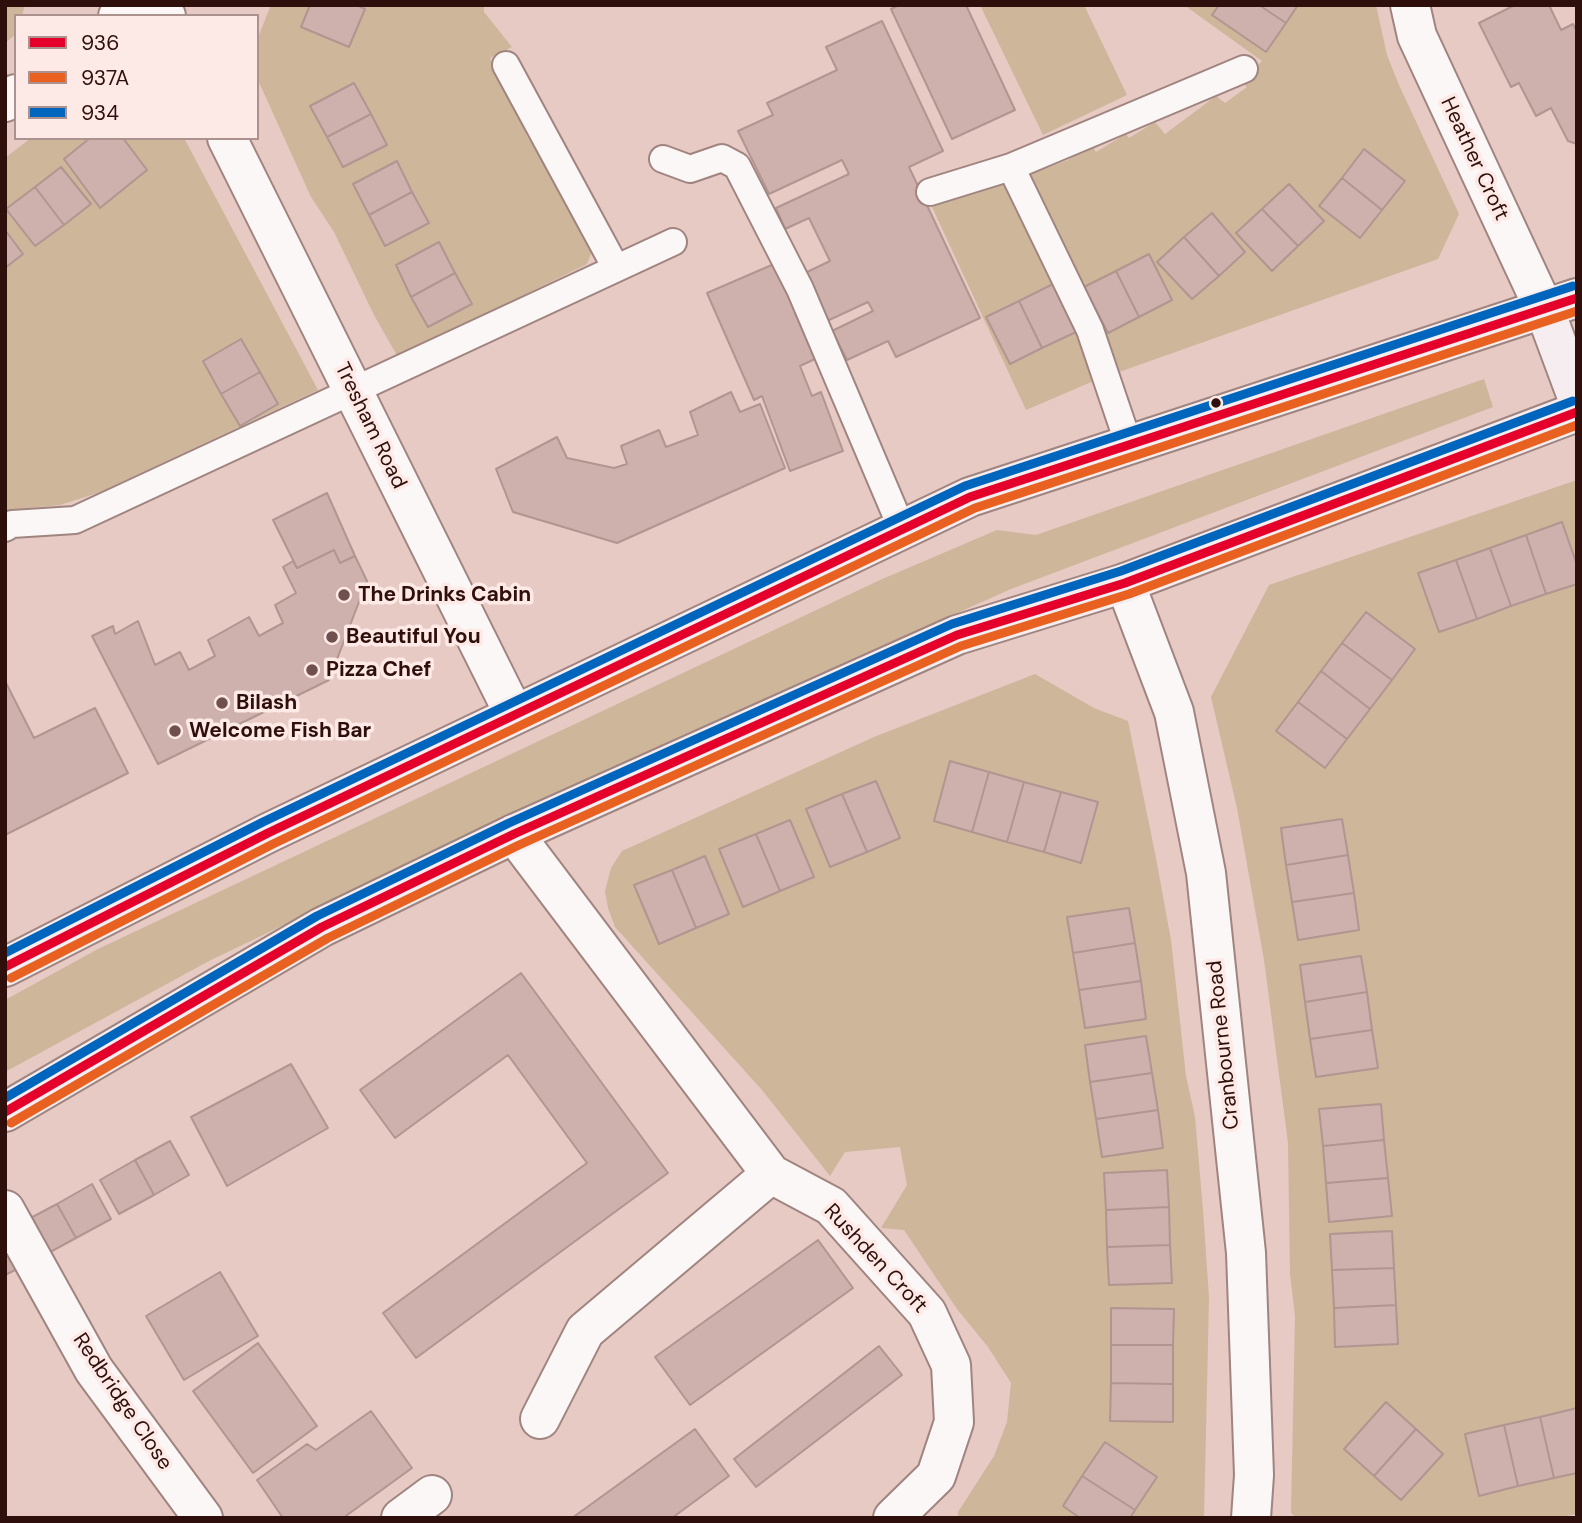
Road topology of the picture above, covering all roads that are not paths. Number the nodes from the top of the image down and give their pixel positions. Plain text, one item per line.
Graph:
1 (1410, 5) edge
2 (506, 65) dead end
3 (1244, 69) dead end
4 (228, 140) edge
5 (663, 159) dead end
6 (1012, 167) junction
7 (930, 191) dead end
8 (673, 242) dead end
9 (616, 268) junction
10 (1561, 305) edge
11 (352, 390) junction
12 (1577, 397) edge
13 (1577, 412) edge
14 (1129, 446) junction
15 (5, 528) edge
16 (902, 529) junction
17 (1125, 583) junction
18 (514, 714) junction
19 (514, 834) junction
20 (5, 967) edge
21 (5, 1112) edge
22 (771, 1174) junction
23 (5, 1210) edge
24 (540, 1419) dead end
25 (432, 1495) dead end
26 (895, 1517) edge
27 (203, 1518) edge
28 (401, 1518) edge
29 (1251, 1518) edge

1 - 10 street, Heather Croft
2 - 9 lane
3 - 6 lane
4 - 11 street, Tresham Road
5 - 16 lane
6 - 7 lane
6 - 14 lane
8 - 9 lane
9 - 11 lane
10 - 12 main road
10 - 14 main road
11 - 15 lane
11 - 18 street, Tresham Road
13 - 17 main road
14 - 16 main road
16 - 18 main road
17 - 19 main road
17 - 29 street, Cranbourne Road
18 - 20 main road
19 - 21 main road
19 - 22 street, Rushden Croft
22 - 24 street
22 - 26 street, Rushden Croft
23 - 27 street, Redbridge Close
25 - 28 street

